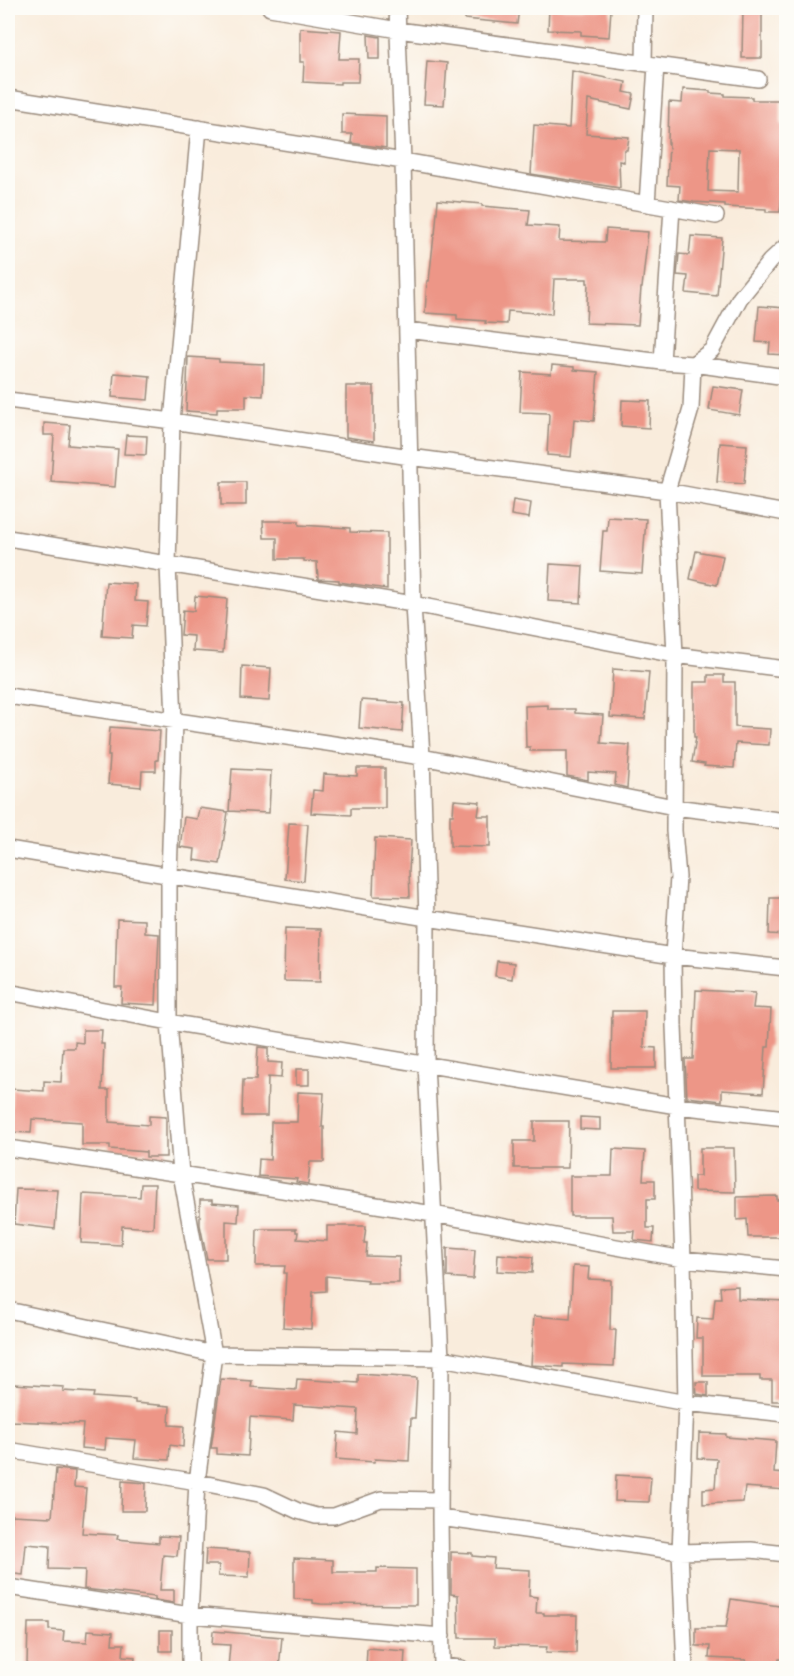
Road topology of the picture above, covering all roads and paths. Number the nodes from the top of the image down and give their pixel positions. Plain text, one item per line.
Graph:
1 (270, 8) edge
2 (397, 8) edge
3 (645, 8) edge
4 (398, 30) junction
5 (650, 64) junction
6 (758, 79) dead end
7 (8, 98) edge
8 (199, 128) junction
9 (403, 161) junction
10 (647, 204) junction
11 (672, 208) junction
12 (716, 216) dead end
13 (786, 246) edge
14 (407, 330) junction
15 (662, 362) junction
16 (693, 364) junction
17 (786, 377) edge
18 (8, 400) edge
19 (172, 421) junction
20 (410, 457) junction
21 (667, 491) junction
22 (786, 513) edge
23 (8, 538) edge
24 (168, 564) junction
25 (413, 604) junction
26 (675, 655) junction
27 (786, 669) edge
28 (8, 696) edge
29 (174, 722) junction
30 (422, 757) junction
31 (674, 807) junction
32 (786, 821) edge
33 (8, 849) edge
34 (169, 876) junction
35 (427, 918) junction
36 (673, 956) junction
37 (786, 968) edge
38 (8, 992) edge
39 (169, 1022) junction
40 (426, 1064) junction
41 (677, 1106) junction
42 (786, 1118) edge
43 (8, 1148) edge
44 (180, 1174) junction
45 (433, 1214) junction
46 (683, 1259) junction
47 (786, 1269) edge
48 (8, 1310) edge
49 (214, 1354) junction
50 (441, 1358) junction
51 (686, 1403) junction
52 (786, 1414) edge
53 (8, 1450) edge
54 (197, 1482) junction
55 (440, 1500) junction
56 (440, 1518) junction
57 (680, 1552) junction
58 (786, 1554) edge
59 (8, 1587) edge
60 (190, 1615) junction
61 (442, 1636) junction
62 (442, 1667) edge
63 (189, 1668) edge
64 (461, 1668) edge
65 (685, 1668) edge

1 - 4 street
2 - 4 street
3 - 5 street
4 - 5 street
4 - 9 street
5 - 6 street
5 - 10 street
7 - 8 street
8 - 9 street
8 - 19 street
9 - 10 street
9 - 14 street
10 - 11 street
11 - 12 street
11 - 15 street
13 - 16 street
14 - 15 street
14 - 20 street
15 - 16 street
16 - 17 street
16 - 21 street
18 - 19 street
19 - 20 street
19 - 24 street
20 - 21 street
20 - 25 street
21 - 22 street
21 - 26 street
23 - 24 street
24 - 25 street
24 - 29 street
25 - 26 street
25 - 30 street
26 - 27 street
26 - 31 street
28 - 29 street
29 - 30 street
29 - 34 street
30 - 31 street
30 - 35 street
31 - 32 street
31 - 36 street
33 - 34 street
34 - 35 street
34 - 39 street
35 - 36 street
35 - 40 street
36 - 37 street
36 - 41 street
38 - 39 street
39 - 40 street
39 - 44 street
40 - 41 street
40 - 45 street
41 - 42 street
41 - 46 street
43 - 44 street
44 - 45 street
44 - 49 street
45 - 46 street
45 - 50 street
46 - 47 street
46 - 51 street
48 - 49 street
49 - 50 street
49 - 54 street
50 - 51 street
50 - 55 street
51 - 52 street
51 - 57 street
53 - 54 street
54 - 55 street
54 - 60 street
55 - 56 street
56 - 57 street
56 - 61 street
57 - 58 street
57 - 65 street
59 - 60 street
60 - 61 street
60 - 63 street
61 - 62 street
62 - 64 street

